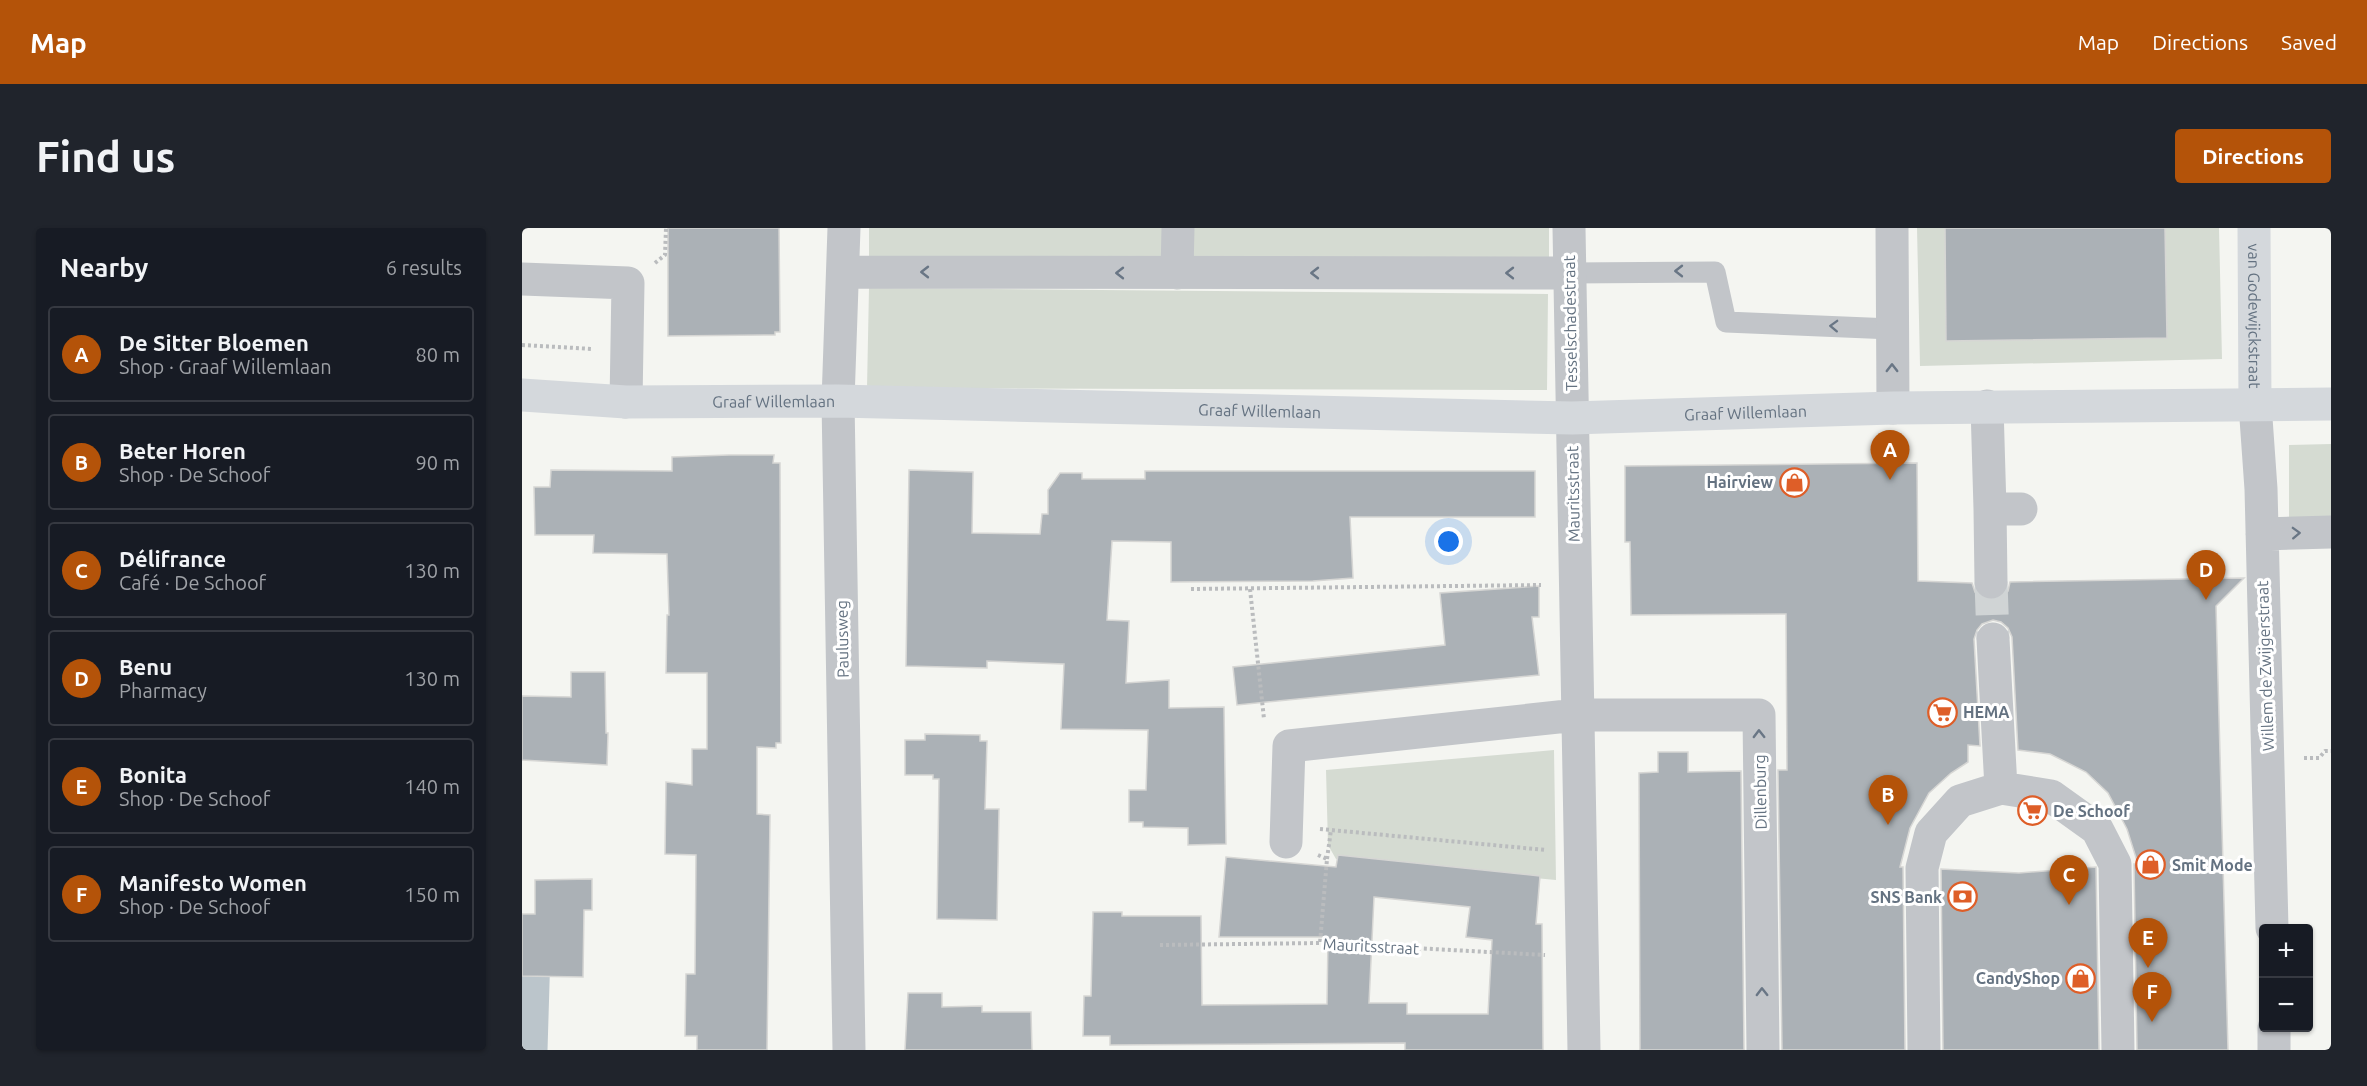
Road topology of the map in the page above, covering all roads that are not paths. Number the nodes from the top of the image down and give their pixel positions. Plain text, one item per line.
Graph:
1 (844, 228) edge
2 (1178, 228) edge
3 (1569, 228) edge
4 (1892, 228) edge
5 (2254, 228) edge
6 (843, 272) junction
7 (1177, 273) junction
8 (1569, 273) junction
9 (522, 279) edge
10 (1892, 329) junction
11 (522, 395) edge
12 (838, 401) junction
13 (626, 402) junction
14 (2331, 404) edge
15 (2255, 405) junction
16 (1987, 406) junction
17 (1893, 408) junction
18 (1572, 418) junction
19 (2331, 532) edge
20 (2262, 534) junction
21 (1991, 582) tunnel mouth
22 (1993, 639) tunnel mouth
23 (1577, 714) junction
24 (2001, 788) junction
25 (1287, 834) road end
26 (2272, 924) edge
27 (2274, 1032) edge
28 (849, 1050) edge
29 (1584, 1050) edge
30 (1763, 1050) edge
31 (1924, 1050) edge
32 (2118, 1050) edge
33 (2274, 1050) edge

1 - 6 street, Paulusweg
2 - 7 street
3 - 8 street, Tesselschadestraat
4 - 10 street
5 - 15 street, van Godewijckstraat
7 -> 6 street
6 - 12 street, Paulusweg
8 -> 7 street
10 -> 8 lane
8 - 18 street, Tesselschadestraat
9 - 13 street
17 -> 10 street
11 - 13 street, Graaf Willemlaan
12 - 13 street, Graaf Willemlaan
12 - 18 street, Graaf Willemlaan
12 - 28 street, Paulusweg
14 - 15 street, Graaf Willemlaan
15 - 16 street, Graaf Willemlaan
15 - 20 street, Willem de Zwijgerstraat
16 - 17 street, Graaf Willemlaan
16 - 21 street
17 - 18 street, Graaf Willemlaan
18 - 23 street, Mauritsstraat
20 -> 19 street
20 - 26 street, Willem de Zwijgerstraat
22 - 24 street
23 - 25 street
23 - 29 street, Mauritsstraat
30 -> 23 street, Dillenburg
24 - 31 street
24 - 32 street
27 - 33 street

